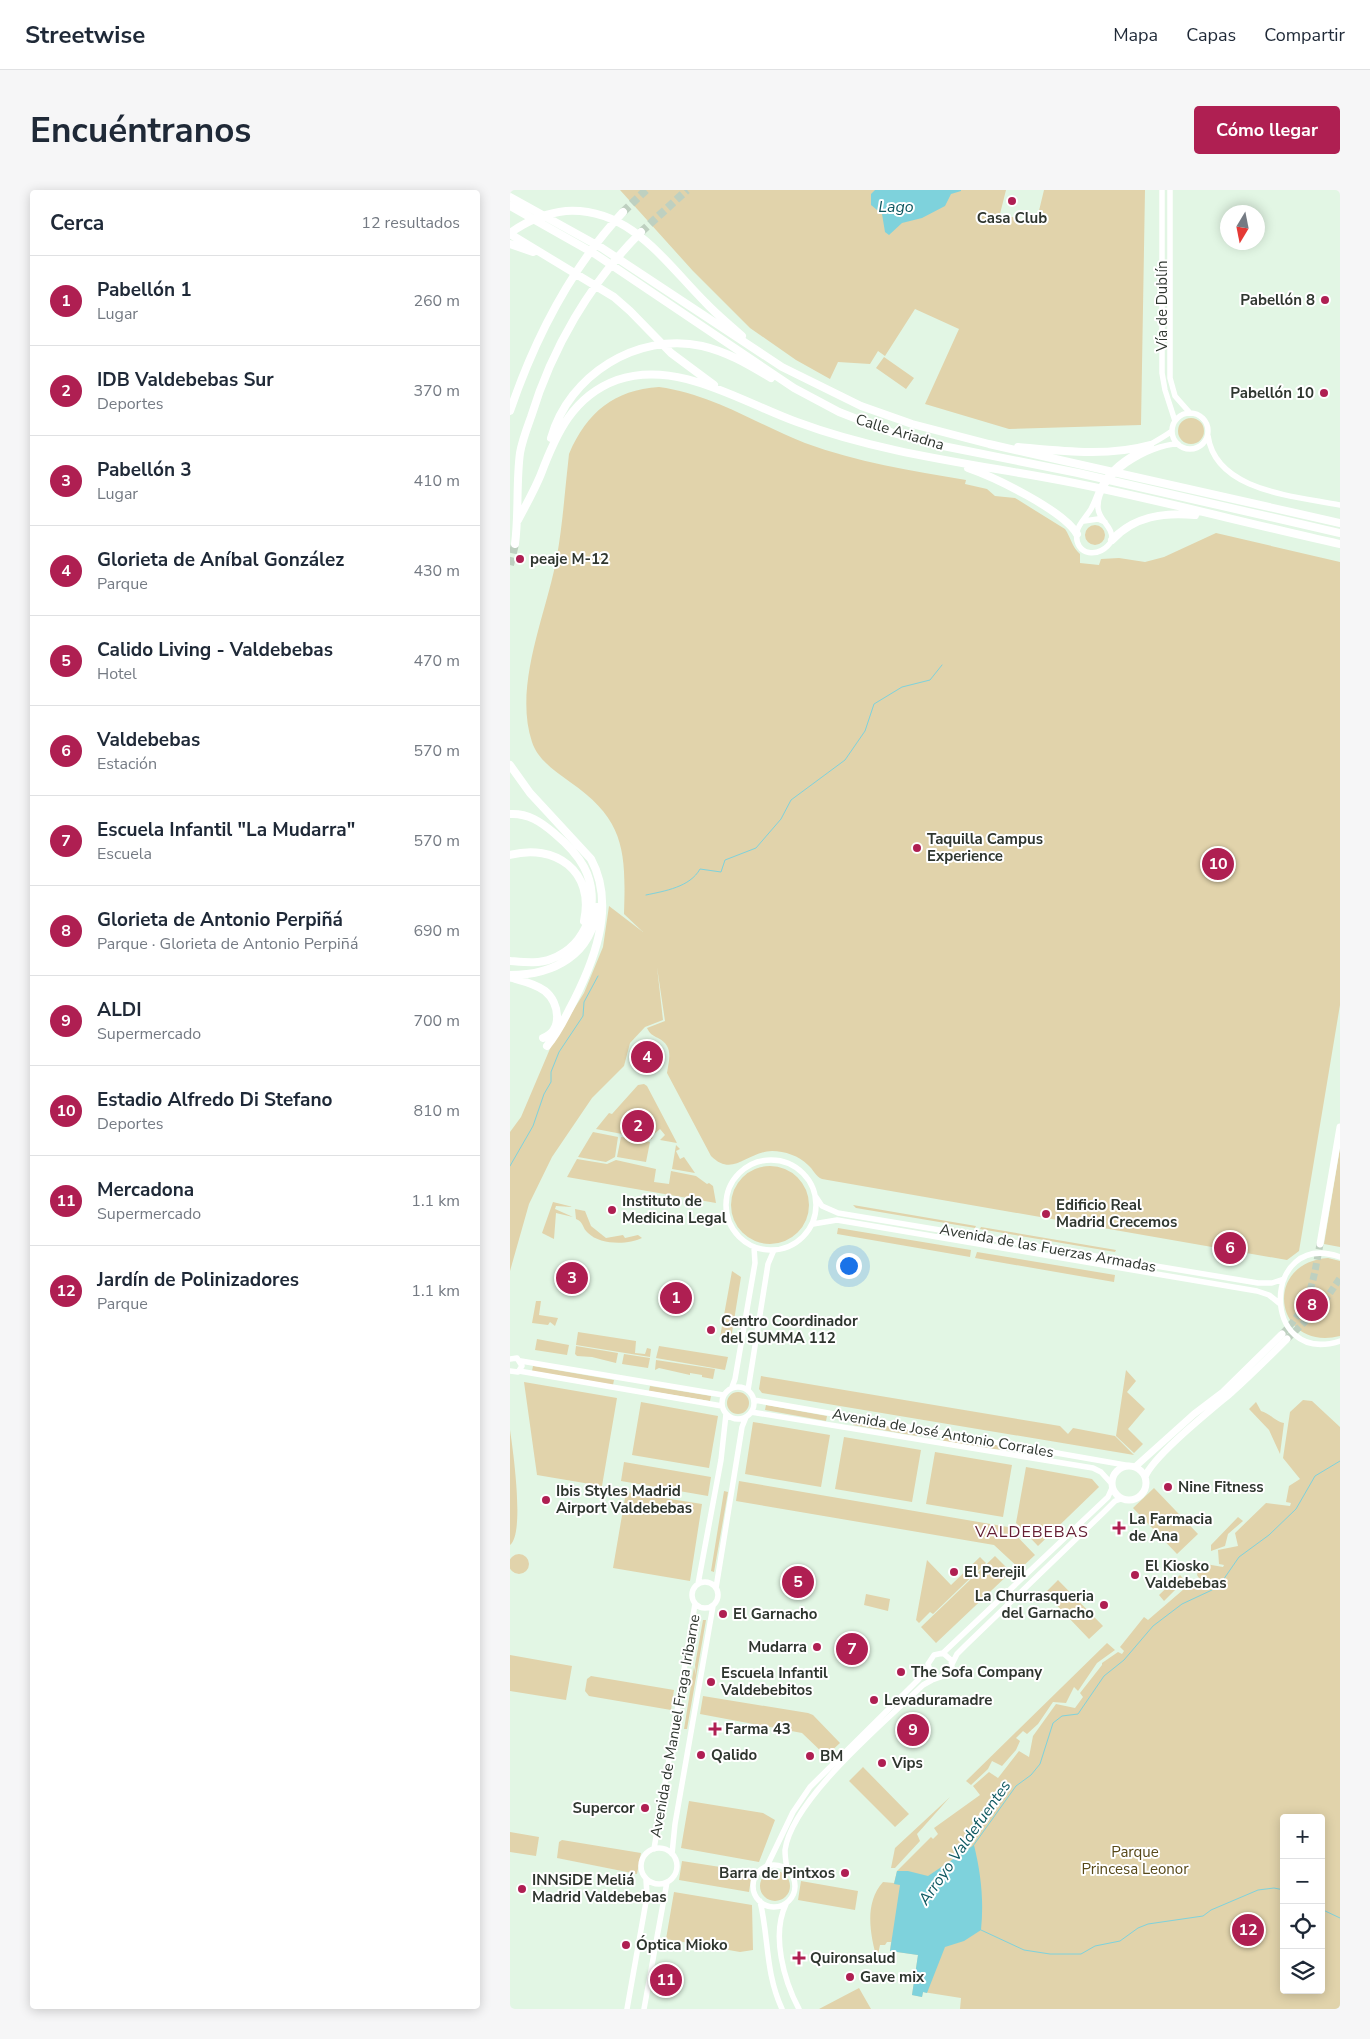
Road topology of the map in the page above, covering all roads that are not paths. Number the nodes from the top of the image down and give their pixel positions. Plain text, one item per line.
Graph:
1 (1162, 190) edge
2 (1170, 190) edge
3 (510, 197) edge
4 (510, 206) edge
5 (623, 212) tunnel mouth
6 (641, 232) tunnel mouth
7 (511, 237) edge
8 (762, 354) junction
9 (794, 388) junction
10 (726, 393) junction
11 (510, 411) edge
12 (1190, 413) junction
13 (1175, 421) junction
14 (1172, 431) junction
15 (1208, 436) junction
16 (989, 444) junction
17 (1178, 444) junction
18 (1150, 445) junction
19 (548, 453) junction
20 (942, 460) junction
21 (1130, 460) junction
22 (1098, 497) junction
23 (1340, 505) edge
24 (1223, 518) junction
25 (518, 520) junction
26 (1084, 521) junction
27 (1105, 522) junction
28 (1340, 523) edge
29 (1340, 533) edge
30 (1077, 534) junction
31 (1112, 540) junction
32 (515, 544) dead end
33 (1340, 544) edge
34 (510, 765) edge
35 (510, 814) edge
36 (585, 852) junction
37 (510, 856) edge
38 (568, 948) junction
39 (510, 961) edge
40 (510, 976) edge
41 (543, 1038) dead end
42 (548, 1046) dead end
43 (1340, 1127) edge
44 (816, 1198) junction
45 (813, 1224) junction
46 (1320, 1244) tunnel mouth
47 (754, 1247) junction
48 (774, 1250) junction
49 (1340, 1257) edge
50 (1284, 1278) junction
51 (1279, 1303) junction
52 (1340, 1341) edge
53 (510, 1359) edge
54 (521, 1361) junction
55 (510, 1371) edge
56 (519, 1371) junction
57 (732, 1387) junction
58 (748, 1390) junction
59 (723, 1395) junction
60 (754, 1400) junction
61 (722, 1406) junction
62 (751, 1412) junction
63 (726, 1414) junction
64 (746, 1417) junction
65 (1133, 1467) junction
66 (1145, 1477) junction
67 (1112, 1486) junction
68 (1121, 1499) junction
69 (698, 1584) junction
70 (716, 1588) junction
71 (695, 1604) junction
72 (713, 1606) junction
73 (943, 1653) junction
74 (952, 1664) junction
75 (928, 1667) junction
76 (938, 1678) junction
77 (654, 1849) junction
78 (672, 1854) junction
79 (767, 1866) junction
80 (787, 1869) junction
81 (646, 1879) junction
82 (667, 1882) junction
83 (760, 1902) junction
84 (786, 1904) junction
85 (628, 2009) edge
86 (644, 2009) edge
87 (782, 2009) edge
88 (799, 2009) edge

1 - 13 street, Vía de Dublín
2 - 12 street, Vía de Dublín
3 - 8 highway, Calle Ariadna
4 - 9 highway, Calle Ariadna
5 - 11 highway
6 - 25 highway
7 - 8 highway
7 - 10 highway
8 - 16 highway, Calle Ariadna
9 - 19 highway
9 - 29 highway, Calle Ariadna
10 - 19 highway
10 - 20 highway
12 - 13 street
12 - 15 street
13 - 14 street
14 - 17 street
14 - 18 street
15 - 17 street
15 - 23 street
16 - 18 highway
16 - 28 highway, Calle Ariadna
17 - 21 street
18 - 21 street
19 - 25 highway
20 - 24 highway
20 - 30 highway
21 - 22 street
22 - 26 street
22 - 27 street
24 - 31 highway
24 - 33 highway
25 - 32 highway
26 - 27 street
26 - 30 street
27 - 31 street
30 - 31 street
34 - 36 highway
35 - 38 highway
36 - 40 highway
36 - 42 highway
37 - 38 highway
38 - 39 highway
40 - 41 highway
43 - 46 main road
44 - 45 street
44 - 47 street
44 - 50 street, Avenida de las Fuerzas Armadas
45 - 48 street
45 - 51 street, Avenida de las Fuerzas Armadas
47 - 48 street
47 - 57 street
48 - 58 street
49 - 50 street
50 - 51 street
51 - 52 street
53 - 54 street
54 - 56 street
54 - 59 street
55 - 56 street
56 - 61 street
57 - 58 street
57 - 59 street
58 - 60 street
59 - 61 street
60 - 62 street
60 - 65 street, Avenida de José Antonio Corrales
61 - 63 street
62 - 64 street
62 - 67 street, Avenida de José Antonio Corrales
63 - 64 street
63 - 69 street
64 - 70 street
65 - 66 main road
65 - 66 main road
65 - 67 main road
66 - 68 main road
67 - 68 main road
67 - 73 street
68 - 74 street
69 - 70 street
69 - 71 street
70 - 72 street
71 - 72 street
71 - 77 street, Avenida de Manuel Fraga Iribarne
72 - 78 street, Avenida de Manuel Fraga Iribarne
73 - 74 street
73 - 75 street
74 - 76 street
75 - 76 street
75 - 79 street
76 - 80 street
77 - 78 street
77 - 81 street
78 - 82 street
79 - 80 street
79 - 83 street
80 - 84 street
81 - 82 street
81 - 85 street
82 - 86 street
83 - 84 street
83 - 87 street
84 - 88 street

